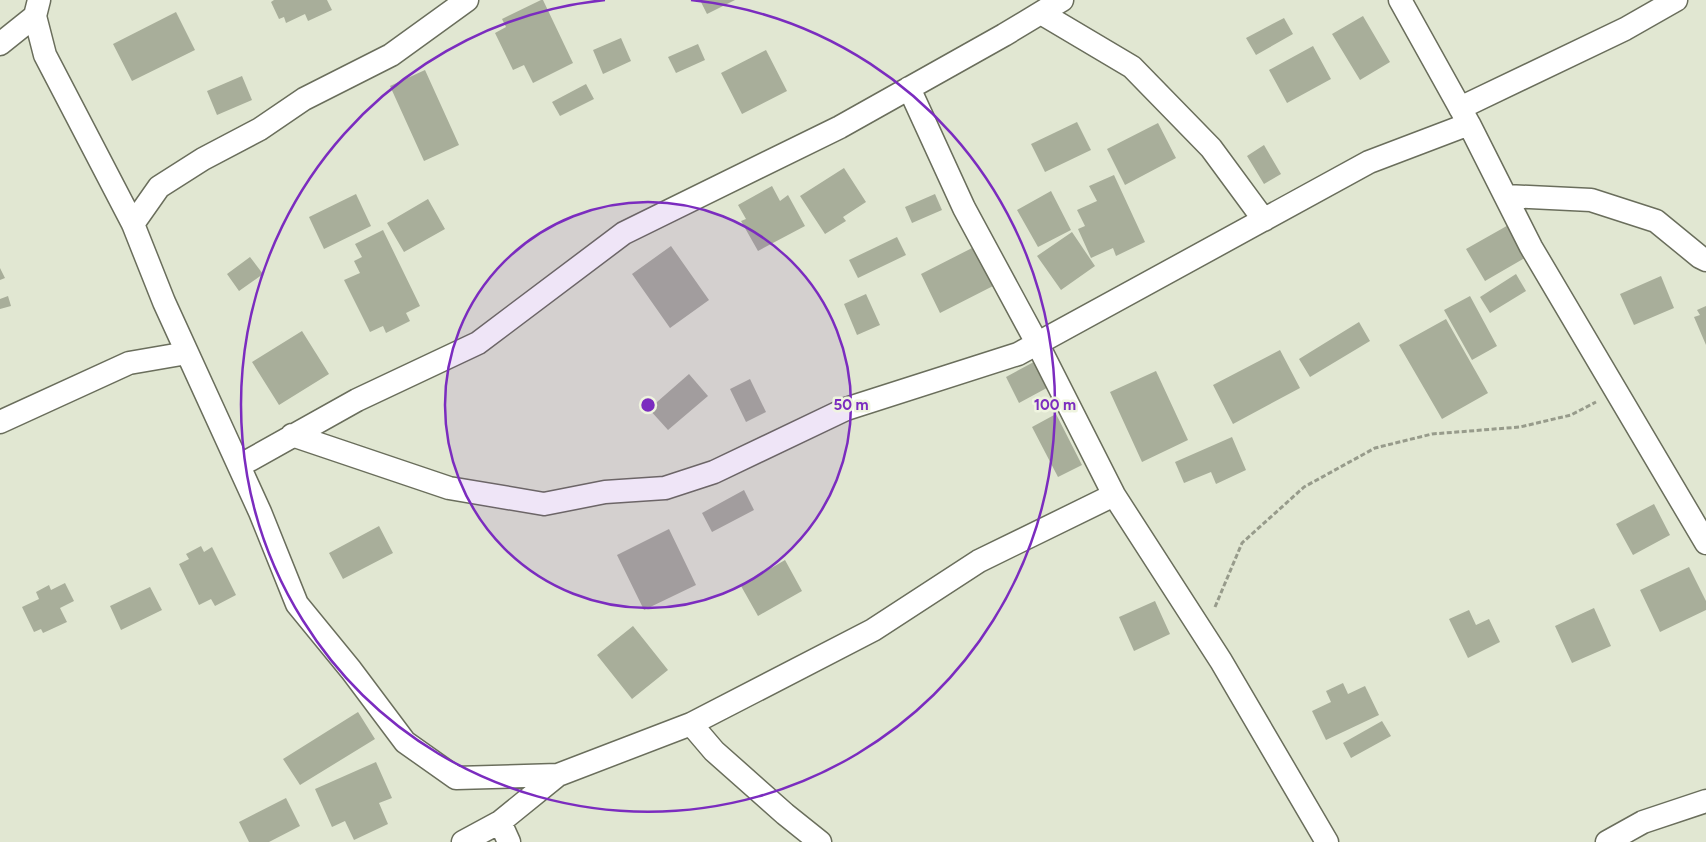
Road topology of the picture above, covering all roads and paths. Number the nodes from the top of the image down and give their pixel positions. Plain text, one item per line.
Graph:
1 (467, 0) edge
2 (1062, 0) edge
3 (1400, 0) edge
4 (1676, 0) edge
5 (37, 8) edge
6 (1041, 13) junction
7 (0, 44) edge
8 (909, 88) junction
9 (1464, 116) junction
10 (1506, 196) junction
11 (1264, 220) junction
12 (133, 224) junction
13 (1706, 260) edge
14 (1037, 343) junction
15 (187, 353) junction
16 (1617, 392) junction
17 (0, 422) edge
18 (292, 435) junction
19 (239, 466) junction
20 (1114, 495) junction
21 (1706, 543) edge
22 (1203, 632) junction
23 (691, 724) junction
24 (558, 775) junction
25 (1706, 801) edge
26 (504, 832) edge
27 (463, 842) edge
28 (820, 842) edge
29 (1327, 842) edge
30 (1607, 842) edge

1 - 12 street
2 - 6 street
3 - 9 street
4 - 9 street
5 - 7 street
5 - 12 street
6 - 8 street
6 - 11 street
8 - 14 street
8 - 18 street
9 - 10 street
9 - 11 street
10 - 13 street
10 - 16 street
11 - 14 street
12 - 15 street
14 - 18 street
14 - 20 street
15 - 17 street
15 - 19 street
16 - 21 street
16 - 22 path
18 - 19 street
19 - 24 street
20 - 22 street
20 - 23 street
22 - 29 street
23 - 24 street
23 - 28 street
24 - 26 street
25 - 30 street
26 - 27 street

